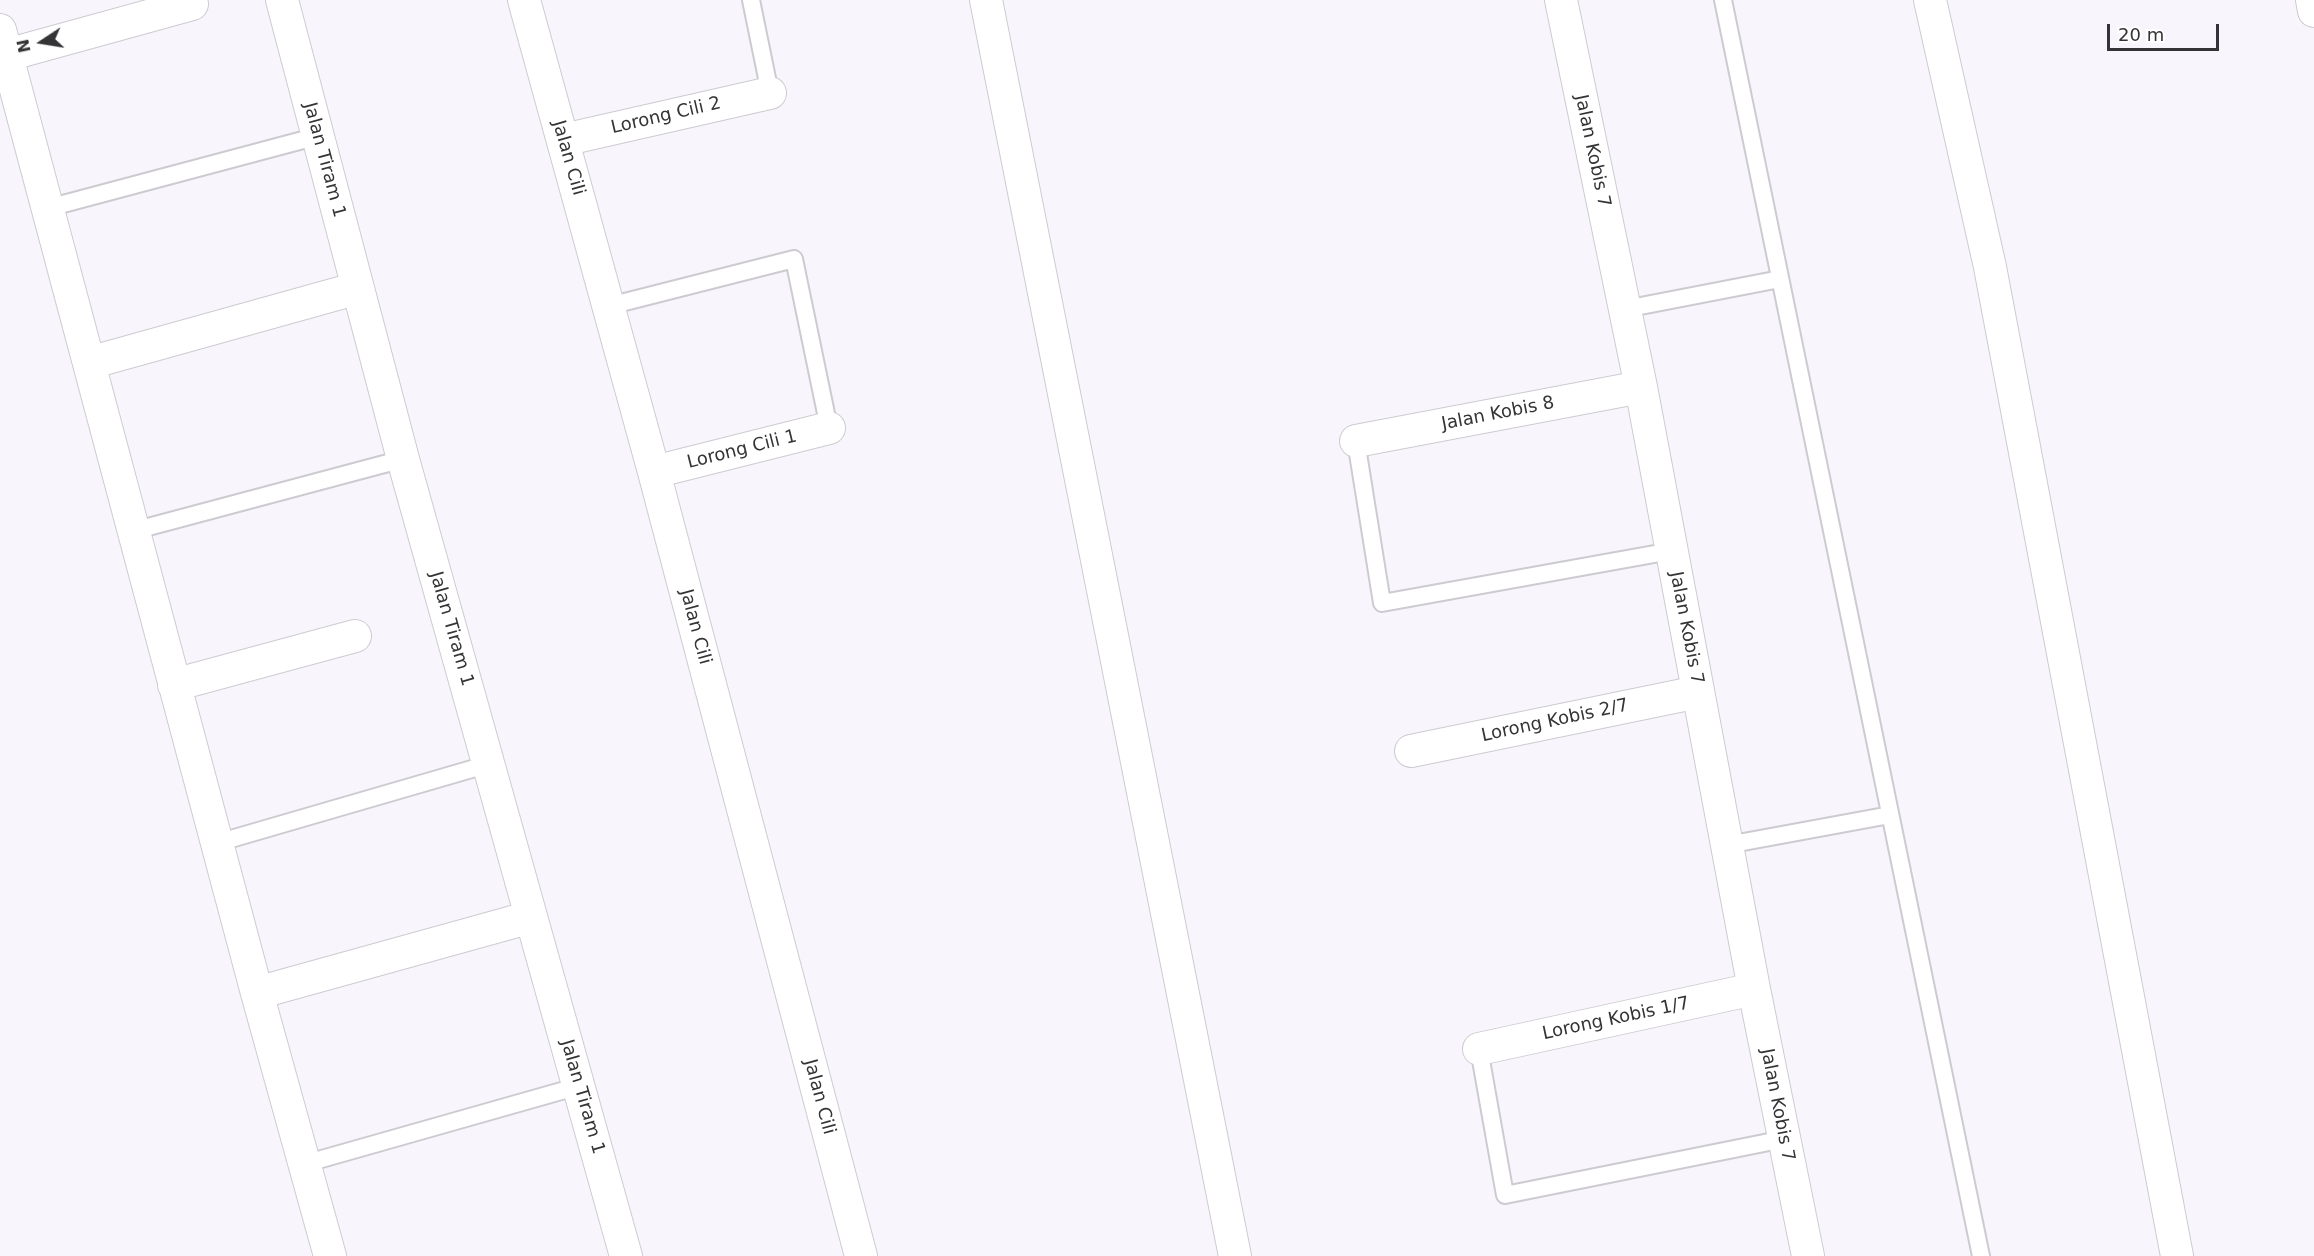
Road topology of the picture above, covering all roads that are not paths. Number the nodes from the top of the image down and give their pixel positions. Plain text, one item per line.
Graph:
1 (282, 0) edge
2 (524, 0) edge
3 (751, 0) edge
4 (986, 0) edge
5 (1561, 0) edge
6 (1723, 0) edge
7 (1930, 0) edge
8 (2312, 0) edge
9 (192, 4) dead end
10 (2314, 11) edge
11 (3, 42) edge
12 (770, 93) joint
13 (318, 136) junction
14 (563, 140) junction
15 (48, 208) junction
16 (1780, 279) junction
17 (358, 288) junction
18 (609, 306) junction
19 (1625, 309) junction
20 (89, 363) junction
21 (1641, 387) junction
22 (829, 428) joint
23 (1356, 441) joint
24 (403, 459) junction
25 (654, 472) junction
26 (133, 531) junction
27 (1671, 551) junction
28 (355, 636) dead end
29 (174, 685) junction
30 (1698, 692) junction
31 (1411, 751) dead end
32 (489, 764) junction
33 (1890, 815) junction
34 (217, 843) junction
35 (1727, 845) junction
36 (531, 917) junction
37 (1754, 989) junction
38 (257, 993) junction
39 (1479, 1048) joint
40 (579, 1086) junction
41 (1784, 1139) junction
42 (304, 1164) junction
43 (330, 1256) edge
44 (626, 1256) edge
45 (861, 1256) edge
46 (1235, 1256) edge
47 (1808, 1256) edge
48 (1981, 1256) edge
49 (2177, 1256) edge

1 - 13 street, Jalan Tiram 1
2 - 14 street, Jalan Cili
3 - 12 lane
4 - 46 street
5 - 19 street, Jalan Kobis 7
6 - 16 lane
7 - 49 street
8 - 10 street
9 - 11 street
11 - 15 street
12 - 14 street, Lorong Cili 2
13 - 15 lane
13 - 17 street, Jalan Tiram 1
14 - 18 street, Jalan Cili
15 - 20 street
16 - 19 lane
16 - 33 lane
17 - 20 street
17 - 24 street, Jalan Tiram 1
18 - 22 lane
18 - 25 street, Jalan Cili
19 - 21 street, Jalan Kobis 7
20 - 26 street
21 - 23 street, Jalan Kobis 8
21 - 27 street, Jalan Kobis 7
22 - 25 street, Lorong Cili 1
23 - 27 lane
24 - 26 lane
24 - 32 street, Jalan Tiram 1
25 - 45 street, Jalan Cili
26 - 29 street
27 - 30 street, Jalan Kobis 7
28 - 29 street
29 - 34 street
30 - 31 street, Lorong Kobis 2/7
30 - 35 street, Jalan Kobis 7
32 - 34 lane
32 - 36 street, Jalan Tiram 1
33 - 35 lane
33 - 48 lane
34 - 38 street
35 - 37 street, Jalan Kobis 7
36 - 38 street
36 - 40 street, Jalan Tiram 1
37 - 39 street, Lorong Kobis 1/7
37 - 41 street, Jalan Kobis 7
38 - 42 street
39 - 41 lane
40 - 42 lane
40 - 44 street, Jalan Tiram 1
41 - 47 street, Jalan Kobis 7
42 - 43 street

